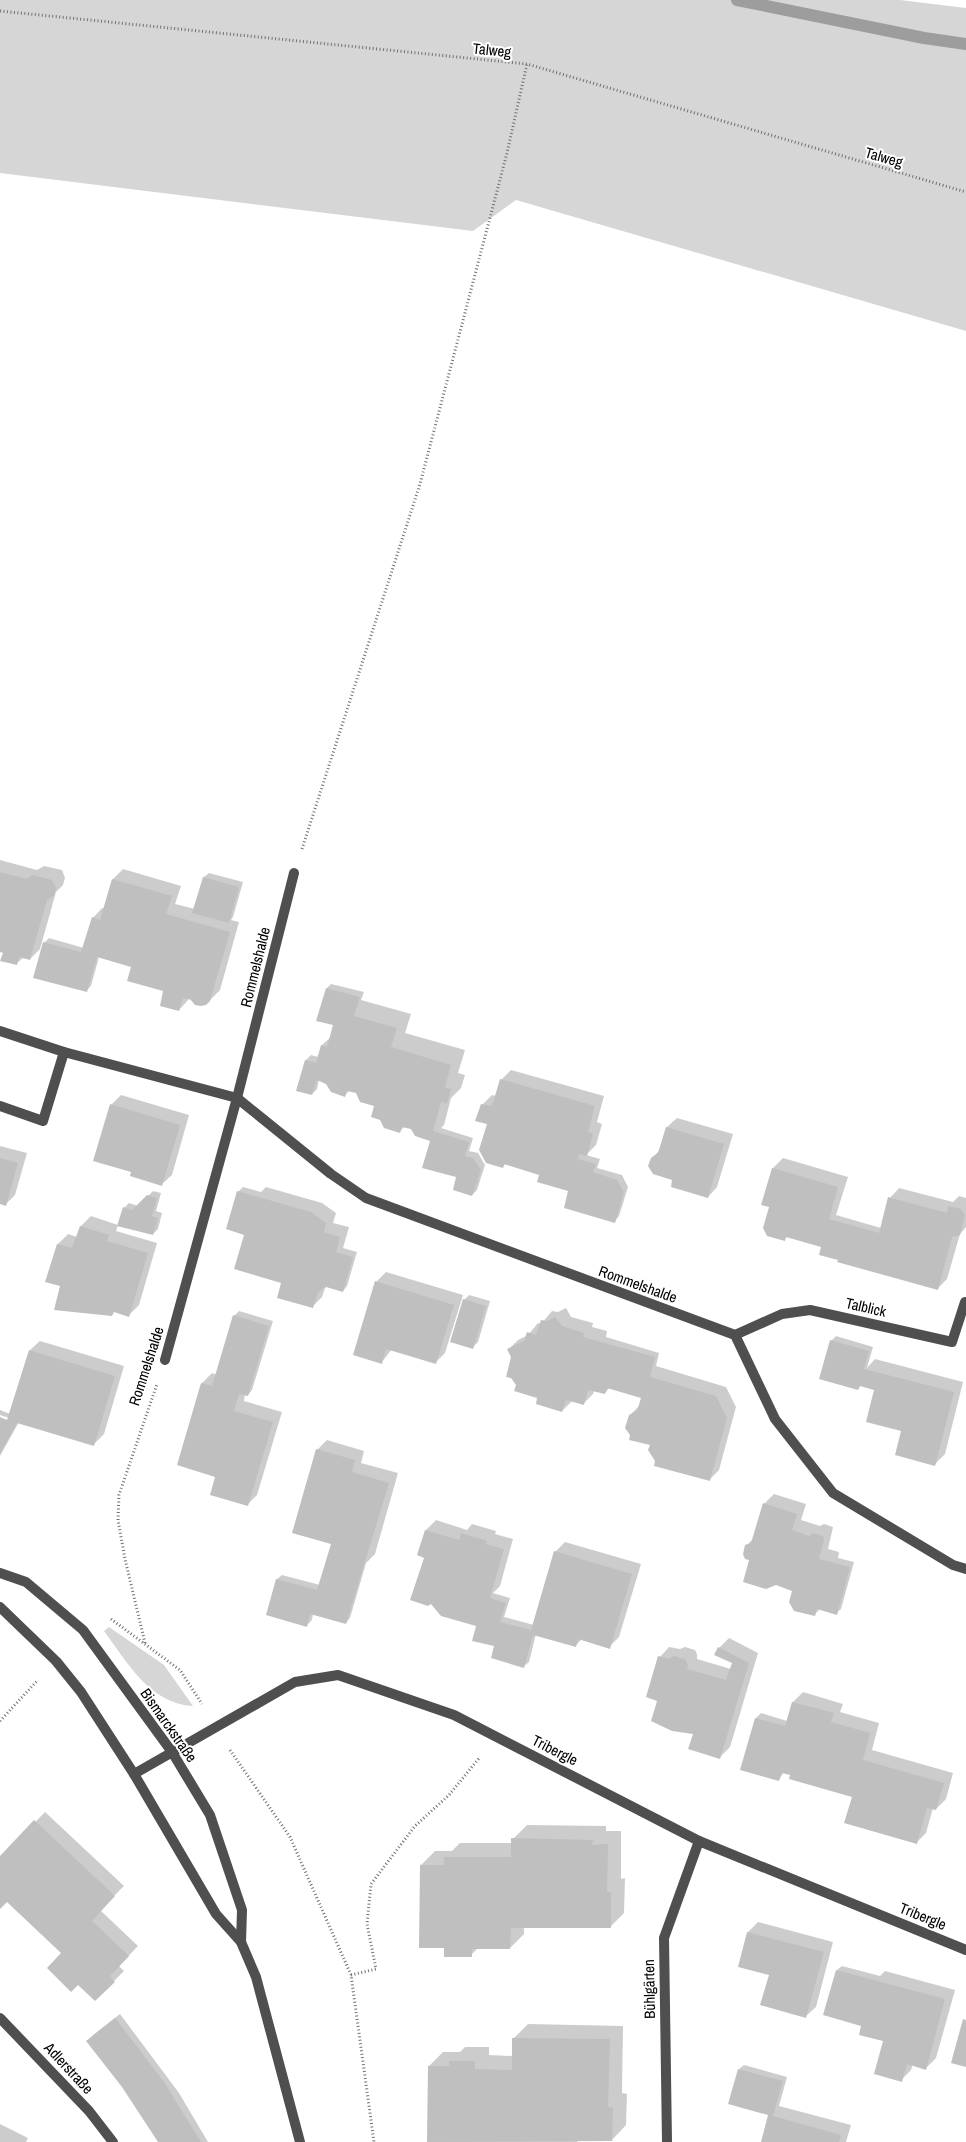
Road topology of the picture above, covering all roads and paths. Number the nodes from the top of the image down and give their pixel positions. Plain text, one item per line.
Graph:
1 (0, 11) edge
2 (527, 64) junction
3 (966, 192) edge
4 (294, 873) joint
5 (0, 1031) edge
6 (64, 1052) junction
7 (237, 1098) junction
8 (0, 1106) edge
9 (965, 1302) edge
10 (735, 1335) junction
11 (165, 1360) joint
12 (966, 1569) edge
13 (0, 1573) edge
14 (0, 1607) edge
15 (108, 1617) dead end
16 (146, 1643) junction
17 (56, 1661) junction
18 (0, 1721) edge
19 (217, 1726) junction
20 (496, 1737) junction
21 (172, 1752) junction
22 (134, 1774) junction
23 (699, 1841) junction
24 (241, 1942) junction
25 (966, 1950) edge
26 (351, 1975) junction
27 (0, 2018) edge
28 (113, 2142) edge
29 (300, 2142) edge
30 (374, 2142) edge
31 (667, 2142) edge

1 - 2 path, Talweg
2 - 3 path, Talweg
2 - 4 path
4 - 7 street, Rommelshalde
5 - 6 street, Rommelshalde
6 - 7 street, Rommelshalde
6 - 8 street
7 - 10 street, Rommelshalde
7 - 11 street, Rommelshalde
9 - 10 street, Talblick
10 - 12 street
11 - 16 path, Rommelshalde
13 - 21 street, Bismarckstraße
14 - 17 street, Bismarckstraße
15 - 16 path
16 - 19 path
17 - 18 path
17 - 22 street, Bismarckstraße
19 - 20 street, Tribergle
19 - 21 street, Tribergle
19 - 26 path
20 - 23 street, Tribergle
20 - 26 path
21 - 22 street, Tribergle
21 - 24 street, Bismarckstraße
22 - 24 street, Bismarckstraße
23 - 25 street, Tribergle
23 - 31 street, Bühlgärten
24 - 29 street, Bismarckstraße
26 - 30 path
27 - 28 street, Adlerstraße

